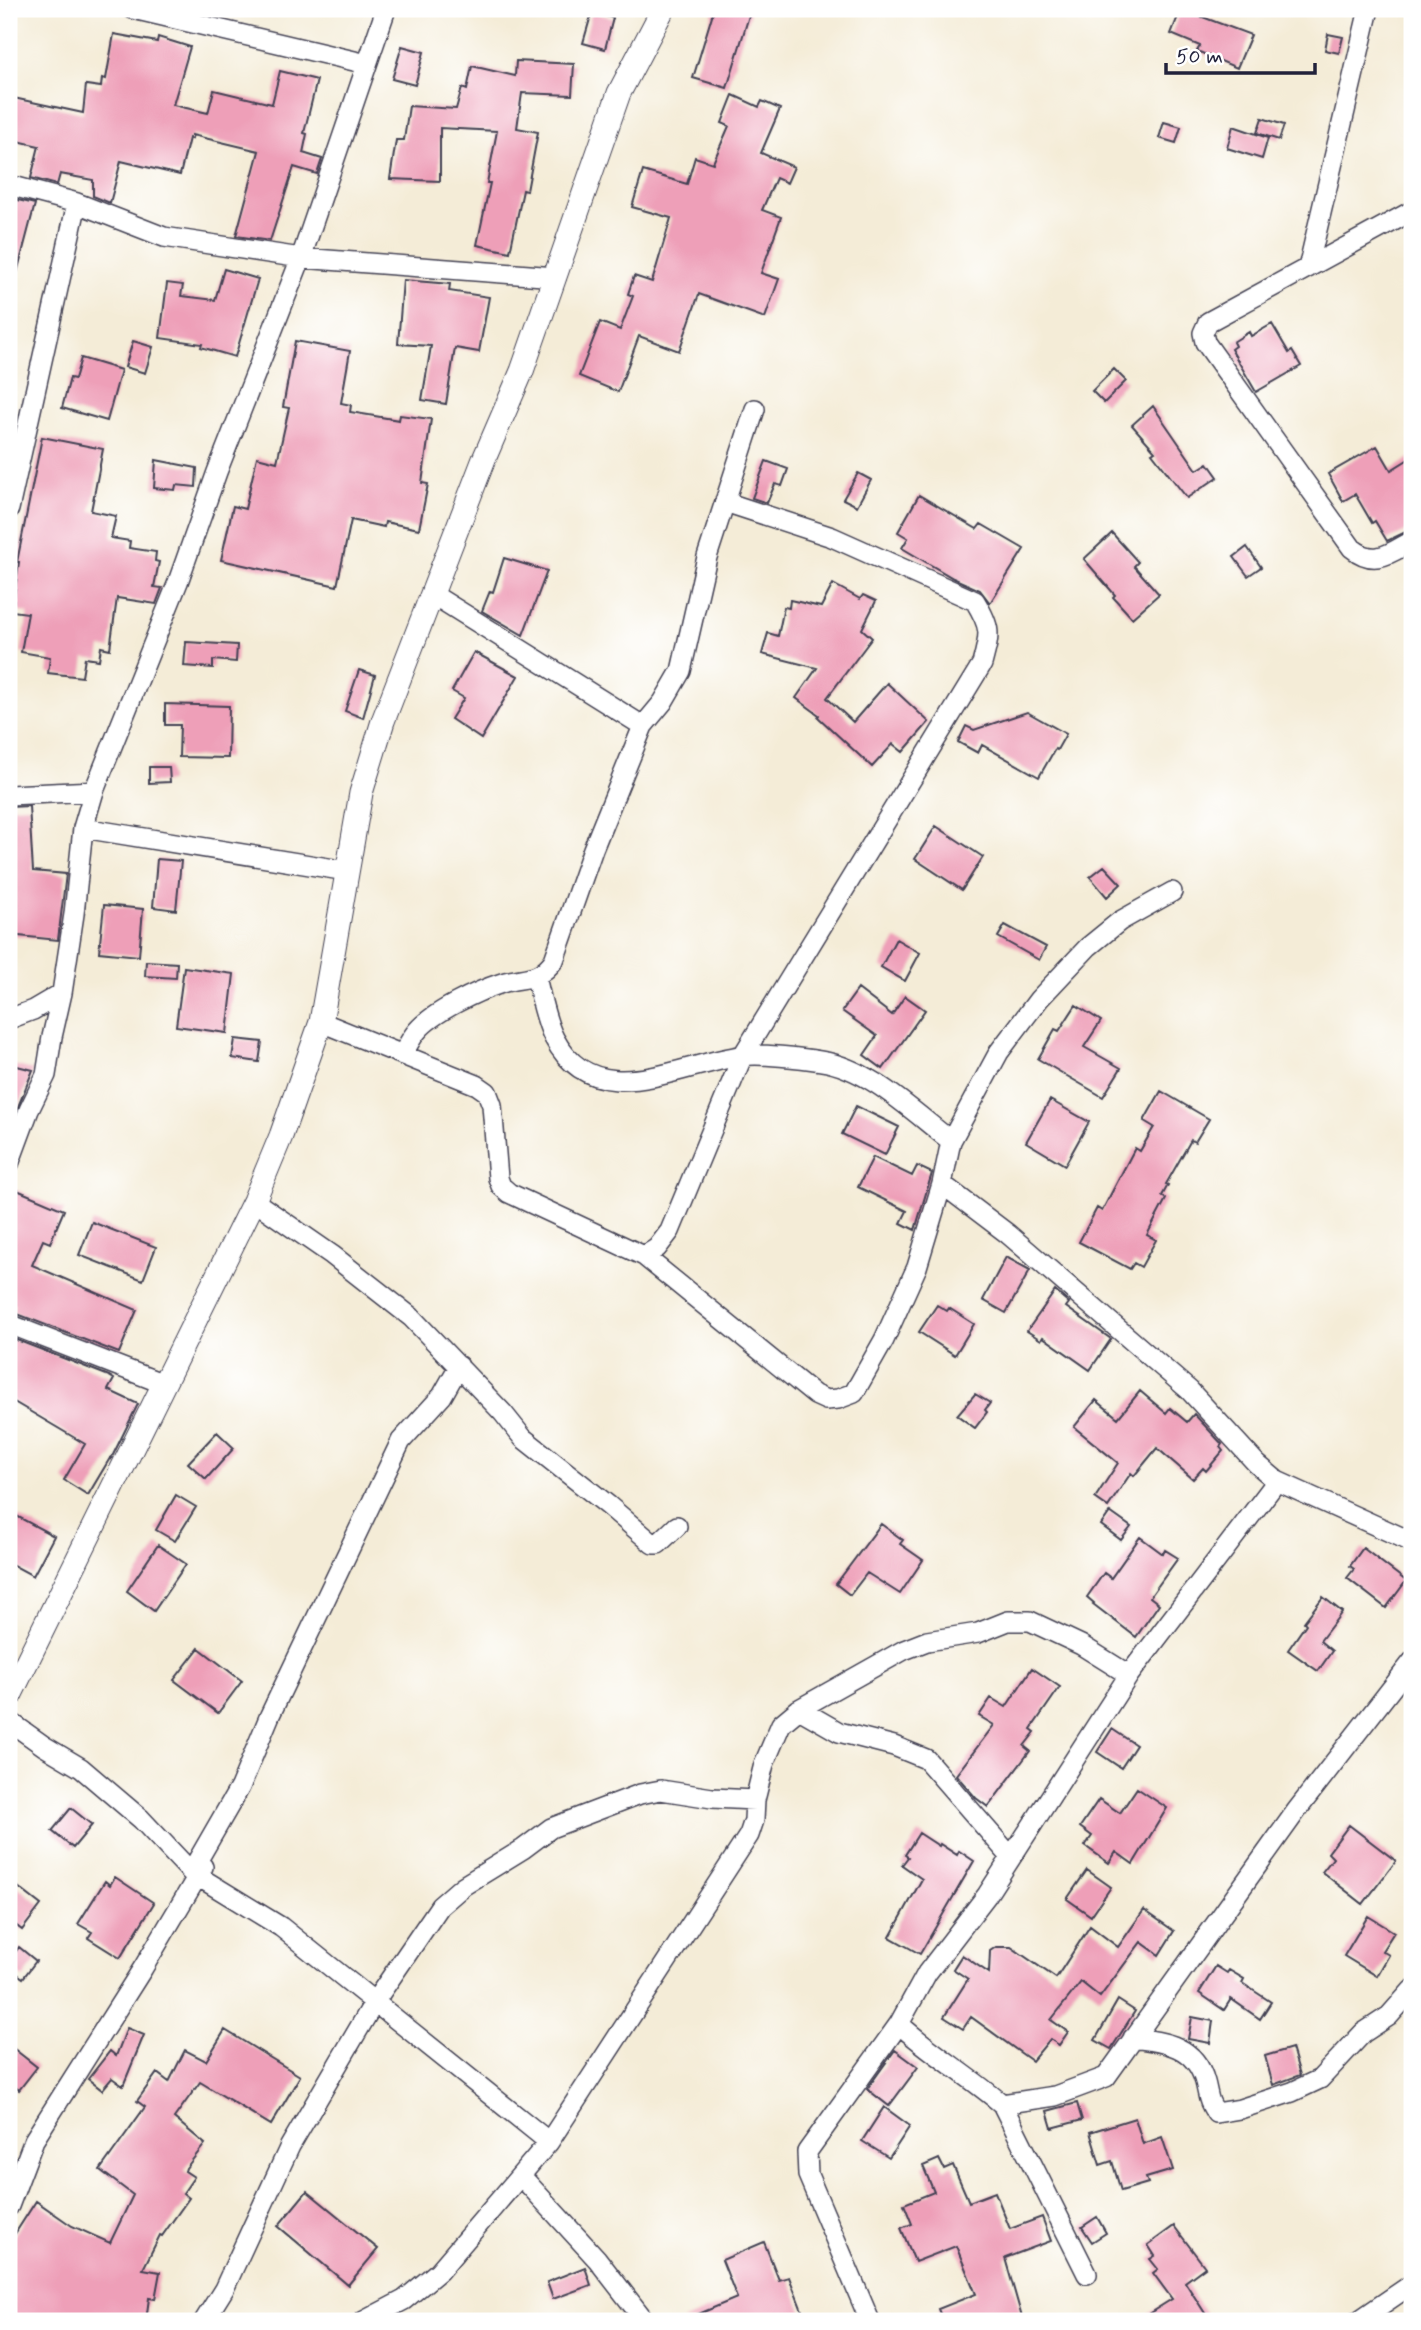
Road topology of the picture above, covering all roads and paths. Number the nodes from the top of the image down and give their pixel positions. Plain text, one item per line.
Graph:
1 (133, 9) edge
2 (386, 9) edge
3 (663, 9) edge
4 (1369, 9) edge
5 (367, 64) junction
6 (9, 185) edge
7 (77, 203) junction
8 (1412, 211) edge
9 (301, 258) junction
10 (1308, 268) junction
11 (555, 277) junction
12 (755, 409) dead end
13 (725, 502) junction
14 (9, 509) edge
15 (1412, 541) edge
16 (432, 594) junction
17 (643, 726) junction
18 (94, 791) junction
19 (9, 795) edge
20 (83, 828) junction
21 (347, 871) junction
22 (1172, 892) dead end
23 (536, 977) junction
24 (62, 993) junction
25 (9, 1019) edge
26 (321, 1022) junction
27 (402, 1055) junction
28 (743, 1055) junction
29 (951, 1141) junction
30 (9, 1164) edge
31 (942, 1184) junction
32 (254, 1201) junction
33 (643, 1256) junction
34 (9, 1324) edge
35 (459, 1366) junction
36 (164, 1384) junction
37 (1276, 1480) junction
38 (677, 1526) dead end
39 (1412, 1542) edge
40 (1412, 1662) edge
41 (1129, 1675) junction
42 (9, 1698) edge
43 (799, 1709) junction
44 (9, 1721) edge
45 (755, 1800) junction
46 (209, 1853) dead end
47 (1011, 1857) junction
48 (195, 1875) junction
49 (1412, 1990) edge
50 (375, 2001) junction
51 (899, 2024) junction
52 (1133, 2038) junction
53 (1002, 2104) junction
54 (550, 2142) junction
55 (521, 2176) junction
56 (9, 2206) edge
57 (1087, 2274) dead end
58 (1412, 2284) edge
59 (204, 2321) edge
60 (364, 2321) edge
61 (645, 2321) edge
62 (870, 2321) edge
63 (1358, 2321) edge

1 - 5 street
2 - 5 street
3 - 11 street
4 - 10 street
5 - 9 street
6 - 7 street
7 - 9 street
7 - 14 street
8 - 10 street
9 - 11 street
9 - 18 street
10 - 15 street
11 - 16 street
12 - 13 street
13 - 17 street
13 - 28 street
16 - 17 street
16 - 21 street
17 - 23 street
18 - 19 street
18 - 20 street
20 - 21 street
20 - 24 street
21 - 26 street
22 - 29 street
23 - 27 street
23 - 28 street
24 - 25 street
24 - 30 street
26 - 27 street
26 - 32 street
27 - 33 street
28 - 29 street
28 - 33 street
29 - 31 street
31 - 33 street
31 - 37 street
32 - 35 street
32 - 36 street
34 - 36 street
35 - 38 street
35 - 48 street
36 - 42 street
37 - 39 street
37 - 41 street
40 - 52 street
41 - 43 street
41 - 47 street
43 - 45 street
43 - 47 street
44 - 48 street
45 - 50 street
45 - 54 street
46 - 48 street
47 - 51 street
48 - 50 street
48 - 56 street
49 - 52 street
50 - 54 street
50 - 59 street
51 - 53 street
51 - 62 street
52 - 53 street
53 - 57 street
54 - 55 street
55 - 60 street
55 - 61 street
58 - 63 street

